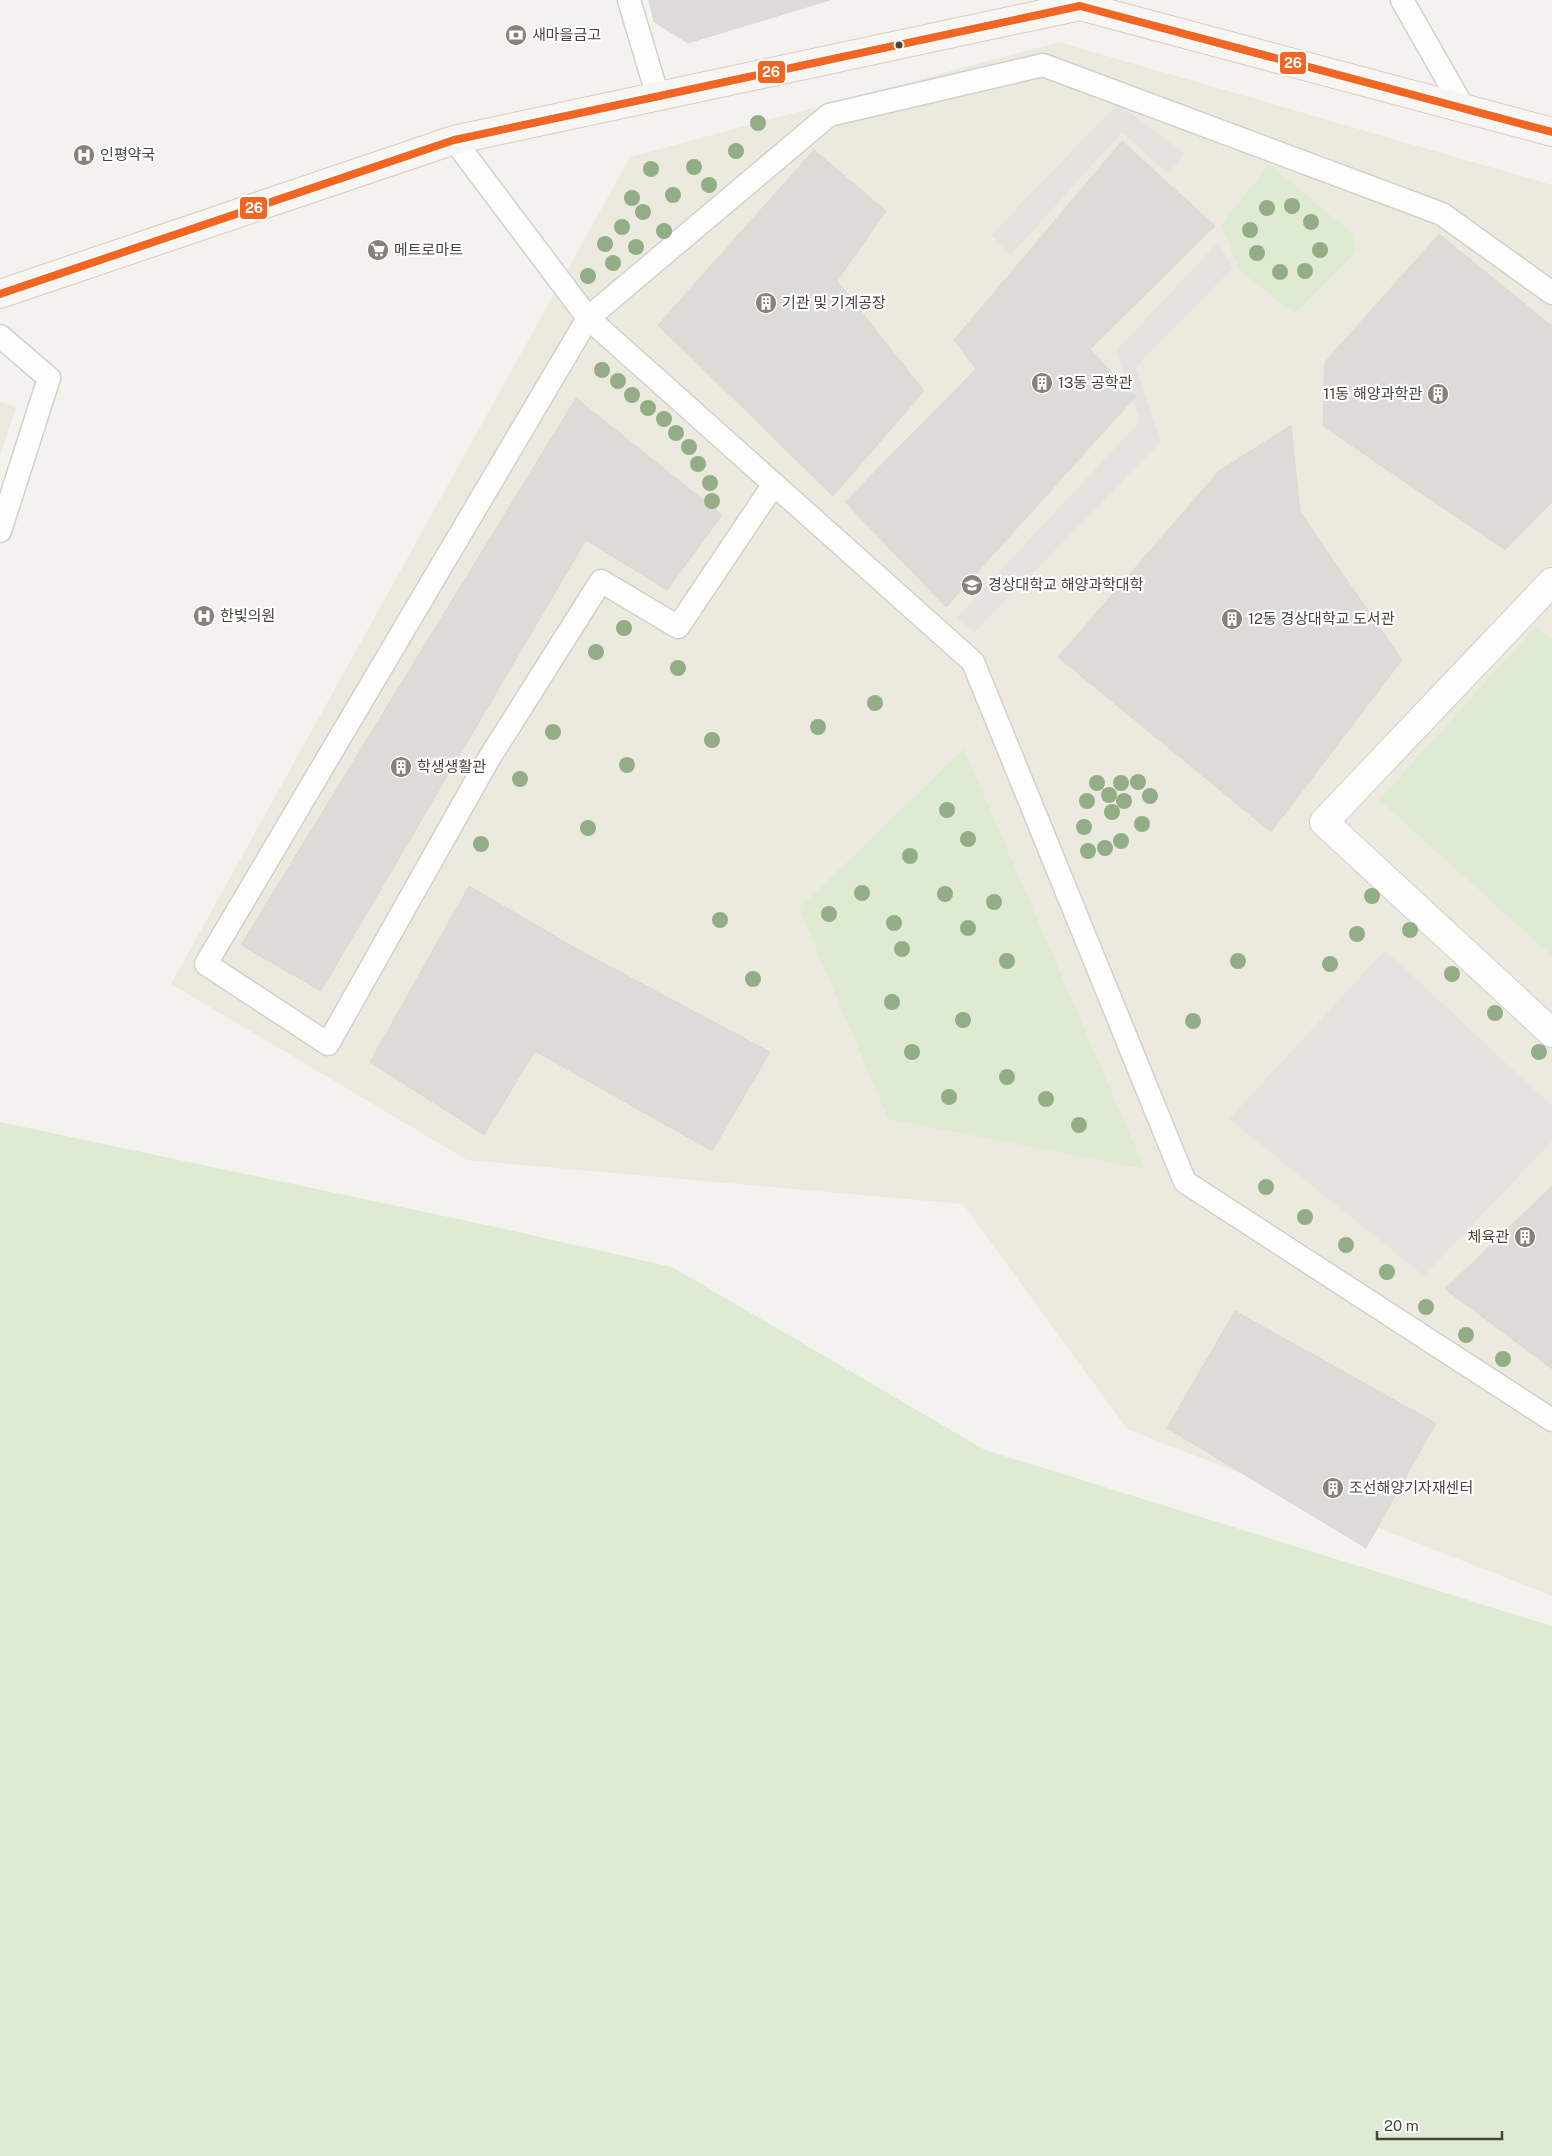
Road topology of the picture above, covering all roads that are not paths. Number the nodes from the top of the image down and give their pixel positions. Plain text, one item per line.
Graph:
1 (629, 0) edge
2 (1402, 0) edge
3 (658, 96) junction
4 (1464, 109) junction
5 (1552, 132) edge
6 (454, 140) junction
7 (0, 294) edge
8 (1552, 294) edge
9 (588, 318) junction
10 (0, 336) edge
11 (774, 484) junction
12 (0, 531) edge
13 (1552, 582) edge
14 (1552, 1033) edge
15 (1552, 1420) edge

1 - 3 lane
2 - 4 lane
3 - 4 main road
3 - 6 main road
4 - 5 main road
6 - 7 main road
6 - 9 lane
8 - 9 lane
9 - 11 lane
9 - 11 lane
10 - 12 lane
11 - 15 lane
13 - 14 street

